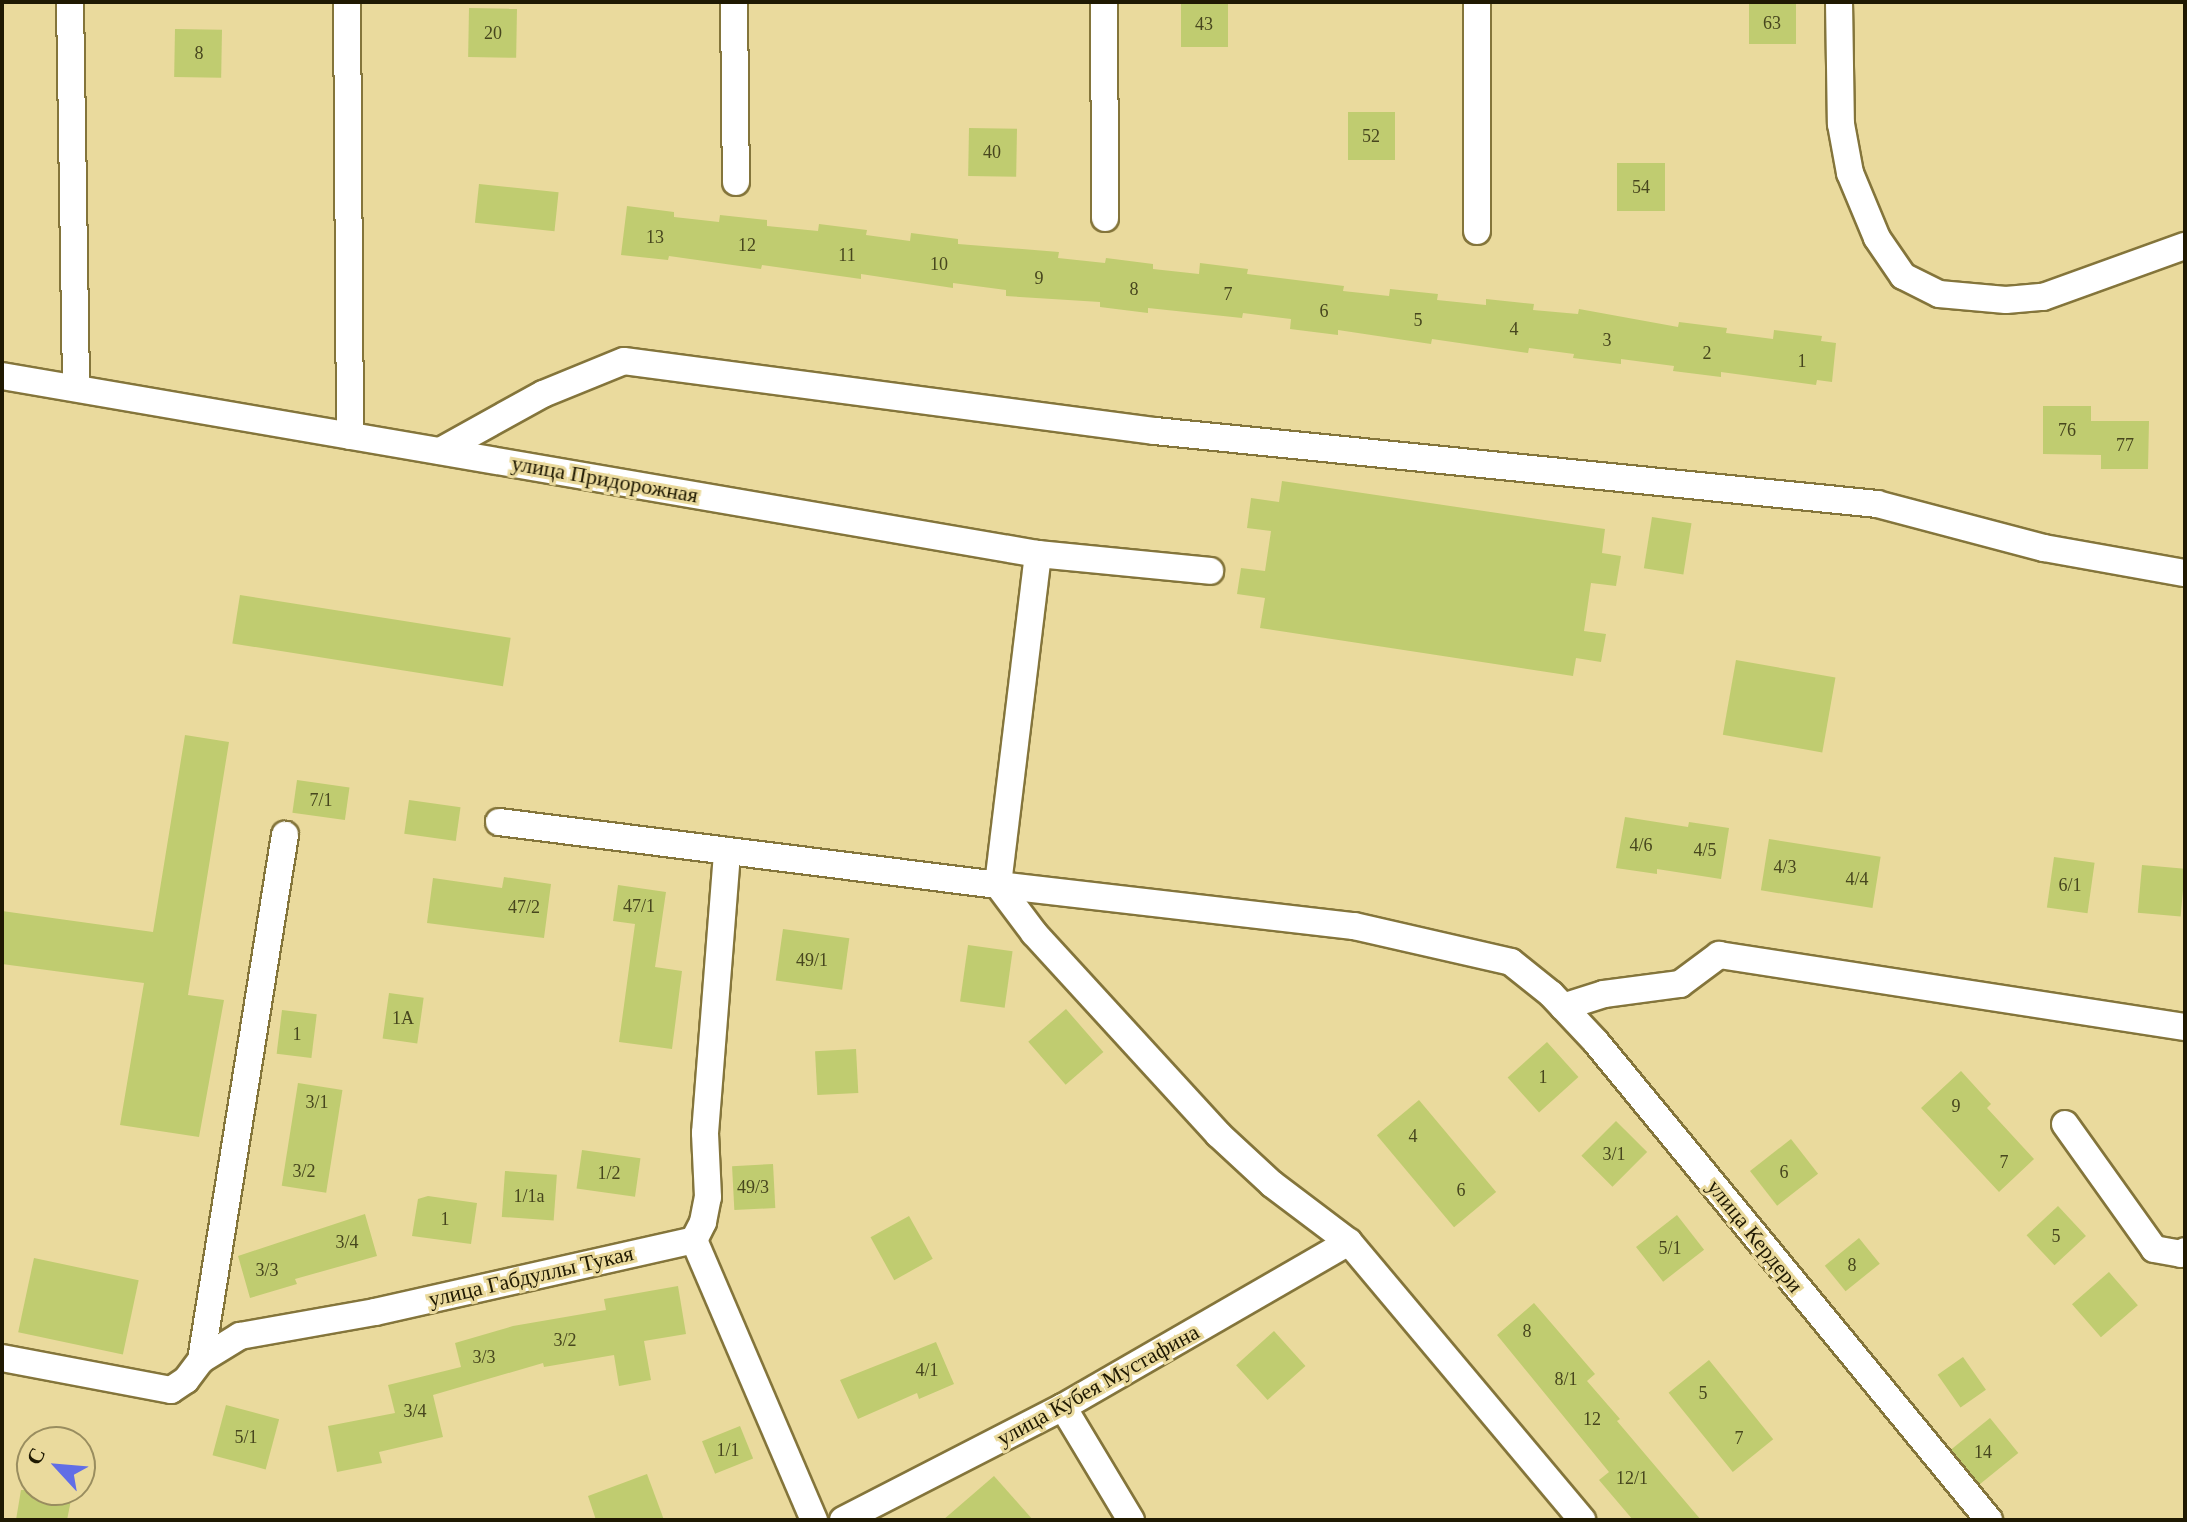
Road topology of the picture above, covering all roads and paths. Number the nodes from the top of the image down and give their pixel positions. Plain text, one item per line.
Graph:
1 (70, 2) edge
2 (347, 2) edge
3 (734, 2) edge
4 (1104, 2) edge
5 (1477, 2) edge
6 (1839, 2) edge
7 (736, 182) dead end
8 (1105, 218) dead end
9 (1477, 231) dead end
10 (2185, 246) edge
11 (2, 376) edge
12 (76, 388) junction
13 (350, 436) junction
14 (440, 451) junction
15 (1038, 554) junction
16 (1210, 571) dead end
17 (2185, 573) edge
18 (499, 822) dead end
19 (285, 835) dead end
20 (727, 851) junction
21 (998, 885) junction
22 (1563, 1007) junction
23 (2185, 1027) edge
24 (2065, 1124) dead end
25 (694, 1240) junction
26 (1349, 1242) junction
27 (2185, 1251) edge
28 (2, 1358) edge
29 (201, 1360) junction
30 (1063, 1407) junction
31 (814, 1520) edge
32 (843, 1520) edge
33 (1131, 1520) edge
34 (1582, 1520) edge
35 (1989, 1520) edge

1 - 12 street
2 - 13 street
3 - 7 street
4 - 8 street
5 - 9 street
6 - 10 street
11 - 12 street, улица Придорожная
12 - 13 street, улица Придорожная
13 - 14 street, улица Придорожная
14 - 15 street, улица Придорожная
14 - 17 street
15 - 16 street, улица Придорожная
15 - 21 street
18 - 20 street
19 - 29 street
20 - 21 street
20 - 25 street
21 - 22 street, улица Кердери
21 - 26 street
22 - 23 street
22 - 35 street, улица Кердери
24 - 27 street
25 - 29 street, улица Габдуллы Тукая
25 - 31 street
26 - 30 street, улица Кубея Мустафина
26 - 34 street
28 - 29 street, улица Габдуллы Тукая
30 - 32 street, улица Кубея Мустафина
30 - 33 street

